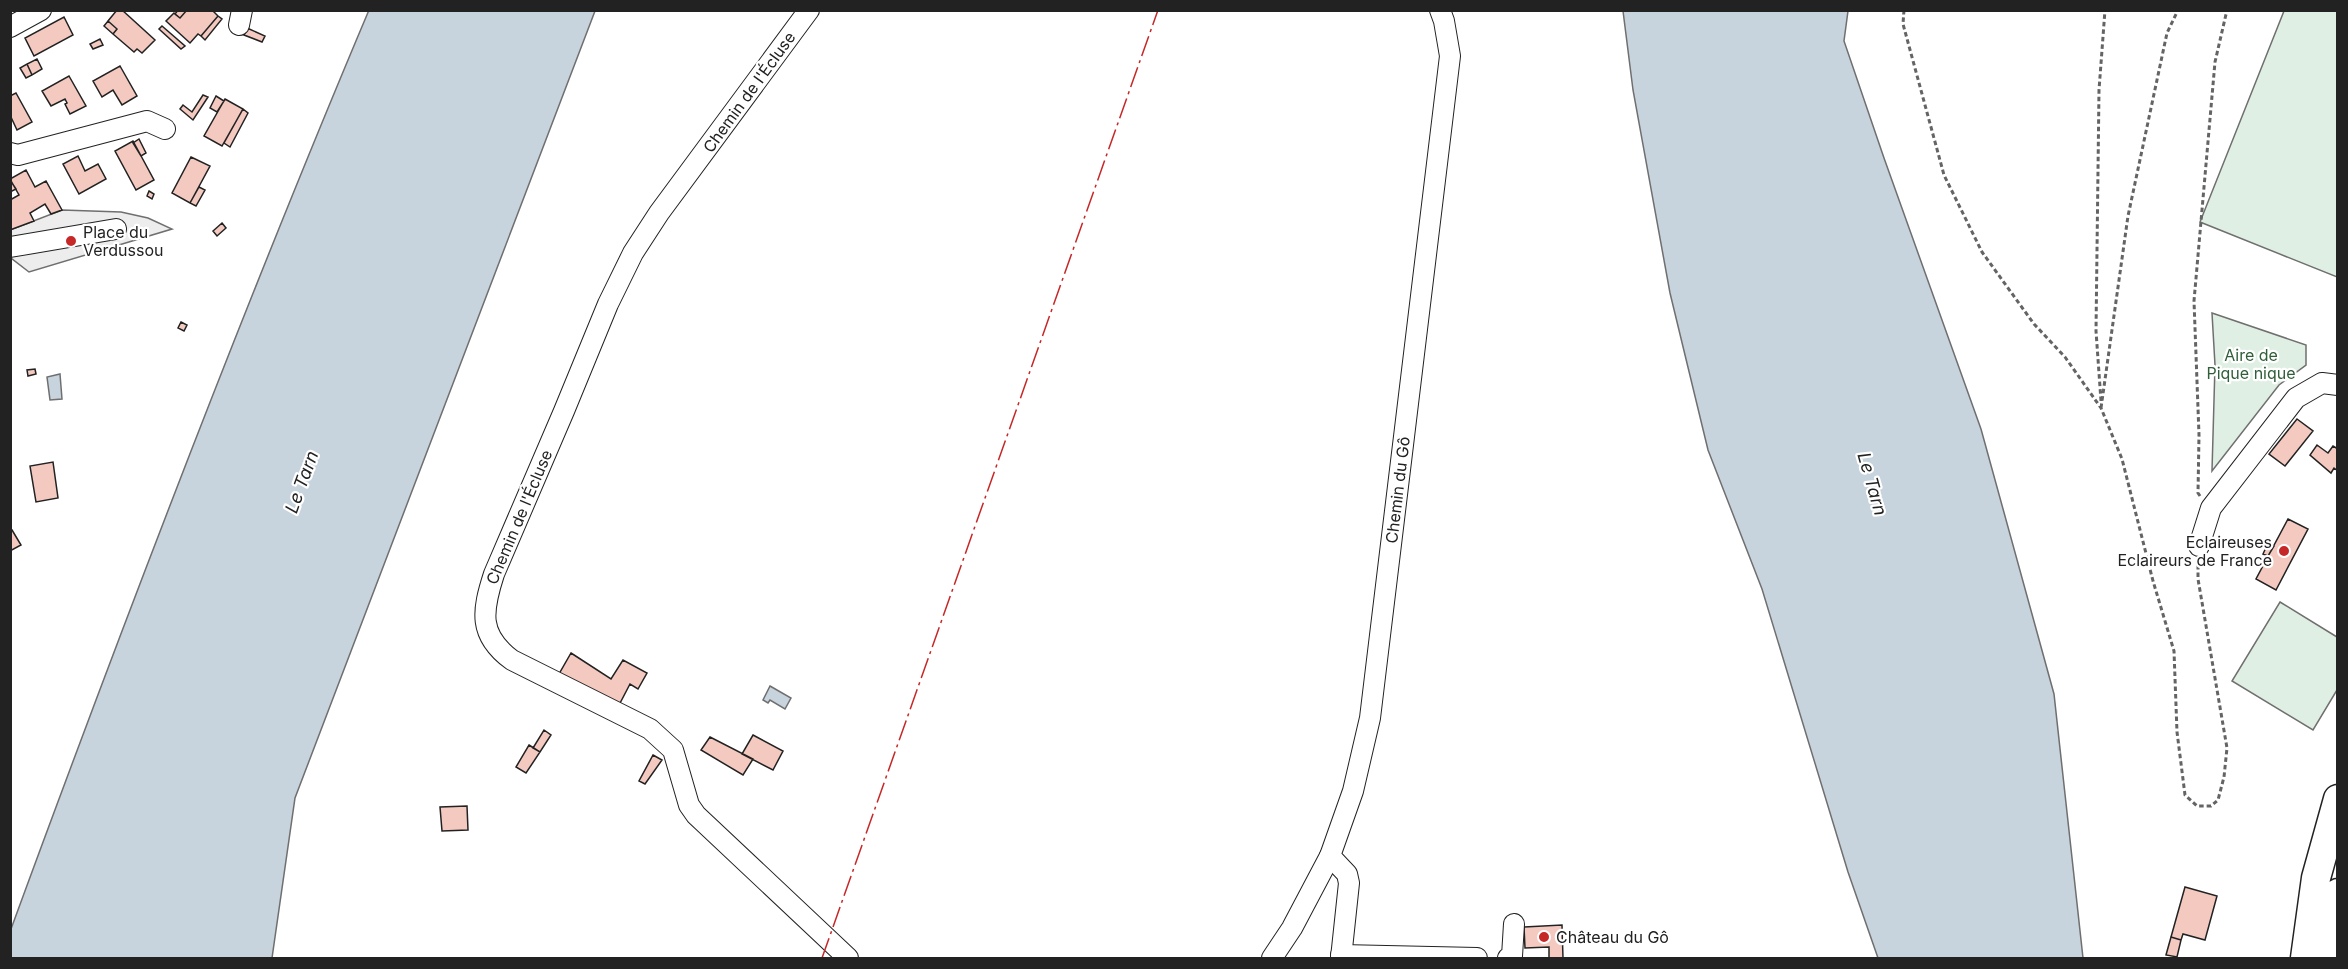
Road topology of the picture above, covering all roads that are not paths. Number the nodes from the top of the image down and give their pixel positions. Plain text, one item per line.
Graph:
1 (41, 10) edge
2 (809, 10) edge
3 (1440, 10) edge
4 (10, 27) edge
5 (165, 129) dead end
6 (10, 153) edge
7 (116, 229) dead end
8 (10, 247) edge
9 (2337, 385) edge
10 (2199, 546) road end
11 (2337, 799) edge
12 (1330, 856) junction
13 (2337, 893) edge
14 (1514, 924) dead end
15 (1341, 957) edge
16 (848, 958) edge
17 (1272, 958) edge
18 (1476, 958) edge
19 (1485, 958) edge
20 (1508, 958) edge
21 (2306, 958) edge
22 (2329, 958) edge

1 - 4 street
2 - 16 street, Chemin de l'Écluse
3 - 12 street, Chemin du Gô
5 - 6 street
7 - 8 street
9 - 10 street
11 - 21 highway
12 - 15 street
12 - 17 street, Chemin du Gô
13 - 22 highway
14 - 20 street
15 - 18 street
18 - 19 street

